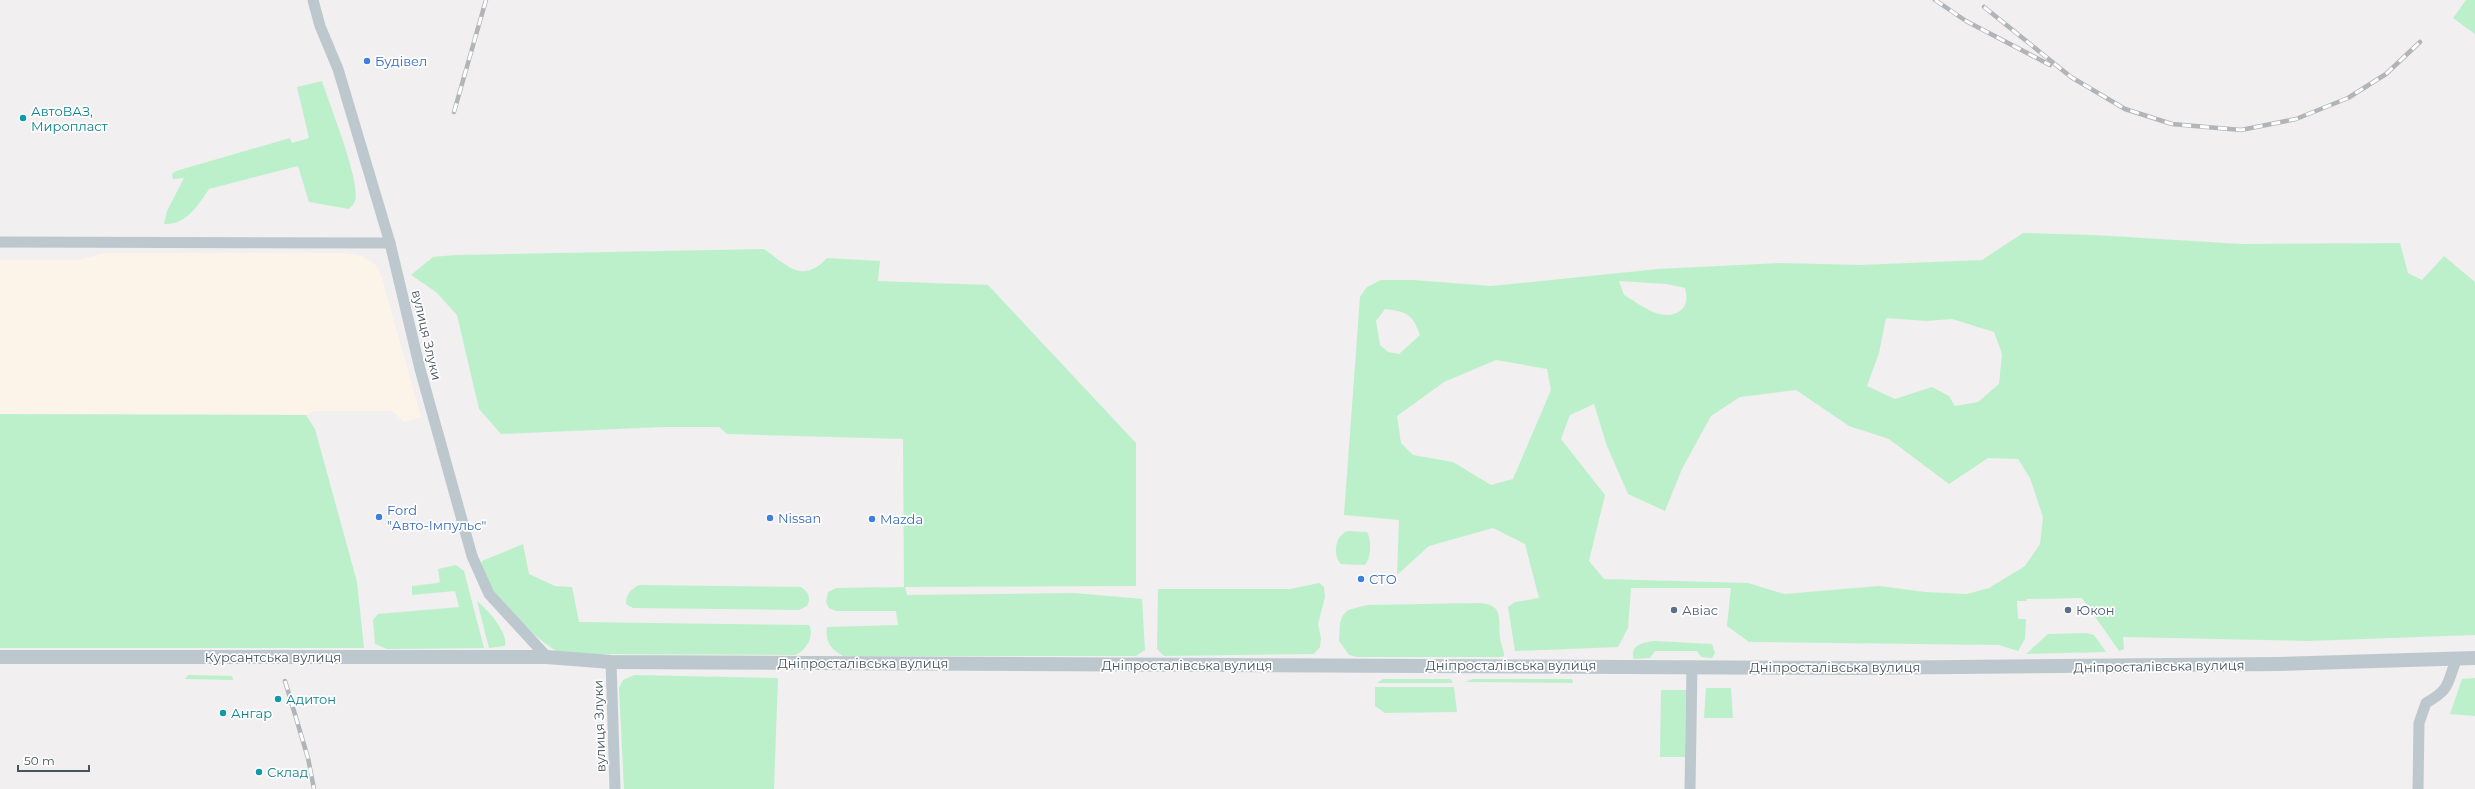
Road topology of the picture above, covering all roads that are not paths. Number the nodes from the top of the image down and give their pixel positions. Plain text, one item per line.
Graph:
1 (313, 0) edge
2 (0, 242) edge
3 (390, 244) junction
4 (0, 657) edge
5 (547, 657) junction
6 (2457, 658) junction
7 (2475, 658) edge
8 (611, 662) junction
9 (1692, 666) junction
10 (615, 789) edge
11 (1690, 789) edge
12 (2418, 789) edge

1 - 3 street, вулиця Злуки
2 - 3 street
3 - 5 street, вулиця Злуки
4 - 5 street, Курсантська вулиця
5 - 8 street, Дніпросталівська вулиця
6 - 7 street, Дніпросталівська вулиця
6 - 9 street, Дніпросталівська вулиця
6 - 12 street
8 - 9 street, Дніпросталівська вулиця
8 - 10 street, вулиця Злуки
9 - 11 street

